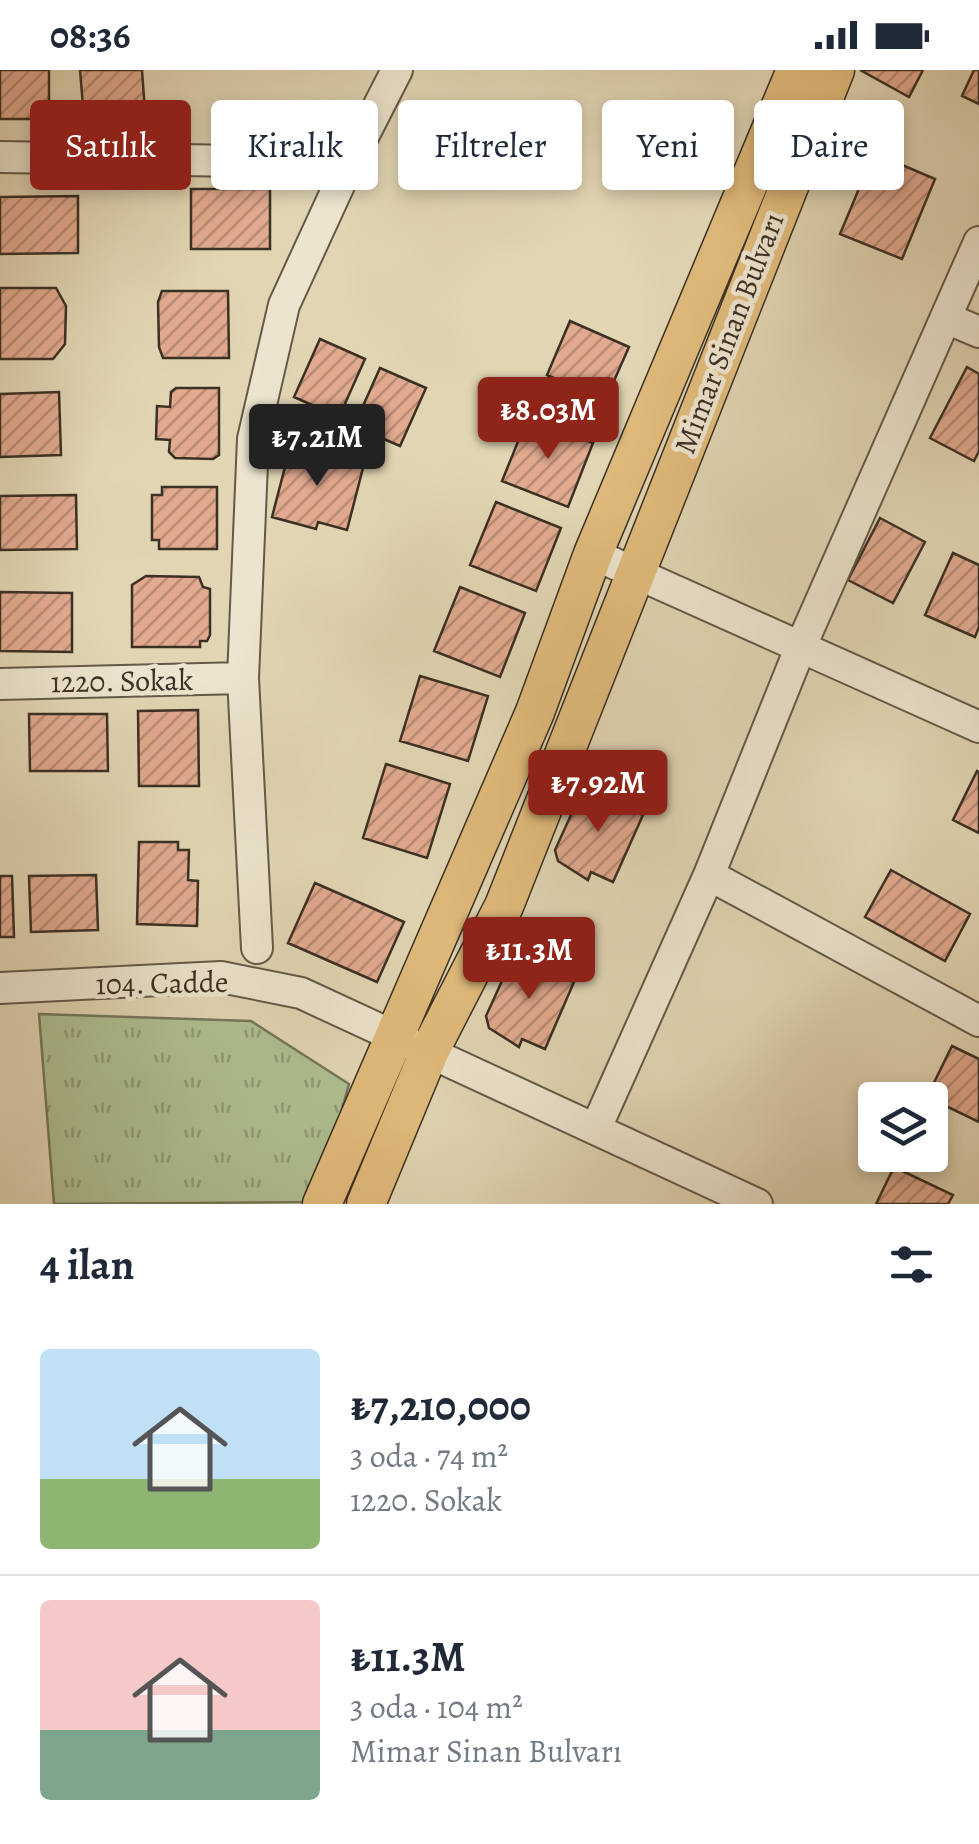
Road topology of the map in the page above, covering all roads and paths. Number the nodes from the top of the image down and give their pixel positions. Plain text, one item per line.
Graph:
1 (397, 70) edge
2 (796, 70) edge
3 (835, 70) edge
4 (378, 107) edge
5 (0, 158) edge
6 (211, 161) edge
7 (337, 190) edge
8 (979, 242) edge
9 (946, 318) junction
10 (979, 332) edge
11 (593, 554) junction
12 (636, 571) junction
13 (801, 646) junction
14 (243, 678) junction
15 (0, 684) edge
16 (979, 726) edge
17 (709, 875) junction
18 (258, 948) junction
19 (221, 977) junction
20 (0, 988) edge
21 (301, 992) junction
22 (979, 1021) edge
23 (392, 1036) junction
24 (430, 1050) junction
25 (596, 1128) junction
26 (322, 1204) edge
27 (366, 1204) edge
28 (758, 1204) edge

1 - 4 street
2 - 11 main road, Mimar Sinan Bulvarı
3 - 12 main road, Mimar Sinan Bulvarı
5 - 6 street
7 - 14 street
8 - 9 street
9 - 10 street
9 - 13 street
11 - 12 street
11 - 23 main road, Mimar Sinan Bulvarı
12 - 13 street
12 - 24 main road, Mimar Sinan Bulvarı
13 - 16 street
13 - 17 street
14 - 15 street, 1220. Sokak
14 - 18 street
17 - 22 street
17 - 25 street
18 - 19 street
18 - 21 street
19 - 20 street, 104. Cadde
19 - 21 street, 104. Cadde
21 - 23 street, 104. Cadde
23 - 24 street, 104. Cadde
23 - 26 main road, Mimar Sinan Bulvarı
24 - 25 street, 104. Cadde
24 - 27 main road, Mimar Sinan Bulvarı
25 - 28 street, 104. Cadde

